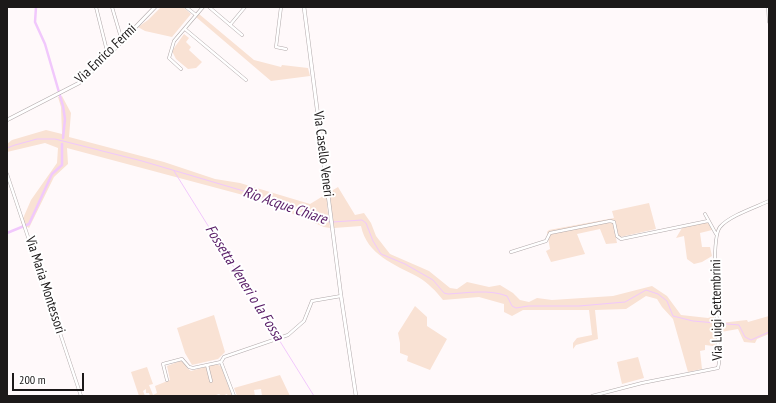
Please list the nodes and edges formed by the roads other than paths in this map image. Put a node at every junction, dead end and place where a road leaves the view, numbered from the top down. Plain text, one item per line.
1 (96, 7) edge
2 (112, 7) edge
3 (155, 7) edge
4 (186, 7) edge
5 (203, 7) edge
6 (209, 7) edge
7 (245, 7) edge
8 (281, 7) edge
9 (304, 7) edge
10 (768, 7) edge
11 (150, 9) edge
12 (196, 15) junction
13 (769, 22) edge
14 (230, 25) junction
15 (185, 29) junction
16 (242, 35) dead end
17 (122, 41) junction
18 (286, 49) dead end
19 (108, 55) junction
20 (181, 69) dead end
21 (246, 80) dead end
22 (7, 120) edge
23 (7, 174) edge
24 (769, 201) edge
25 (705, 214) dead end
26 (708, 221) junction
27 (716, 234) junction
28 (511, 252) dead end
29 (341, 296) junction
30 (221, 362) junction
31 (206, 365) junction
32 (167, 380) dead end
33 (211, 381) dead end
34 (82, 396) edge
35 (234, 396) edge
36 (356, 396) edge
37 (592, 396) edge

1 - 19 street
2 - 17 street
3 - 11 street, Via Enrico Fermi
4 - 12 street
5 - 12 street
6 - 14 street
7 - 14 street
8 - 18 street
9 - 29 street, Via Casello Veneri
10 - 13 street
11 - 17 street, Via Enrico Fermi
12 - 15 street
14 - 16 street
15 - 20 street
15 - 21 street
17 - 19 street, Via Enrico Fermi
19 - 22 street, Via Enrico Fermi
23 - 34 street, Via Maria Montessori
24 - 27 street
25 - 26 street
26 - 27 street
26 - 28 street
27 - 37 street, Via Luigi Settembrini
29 - 30 street
29 - 36 street, Via Casello Veneri
30 - 31 street
30 - 35 street
31 - 32 street
31 - 33 street

